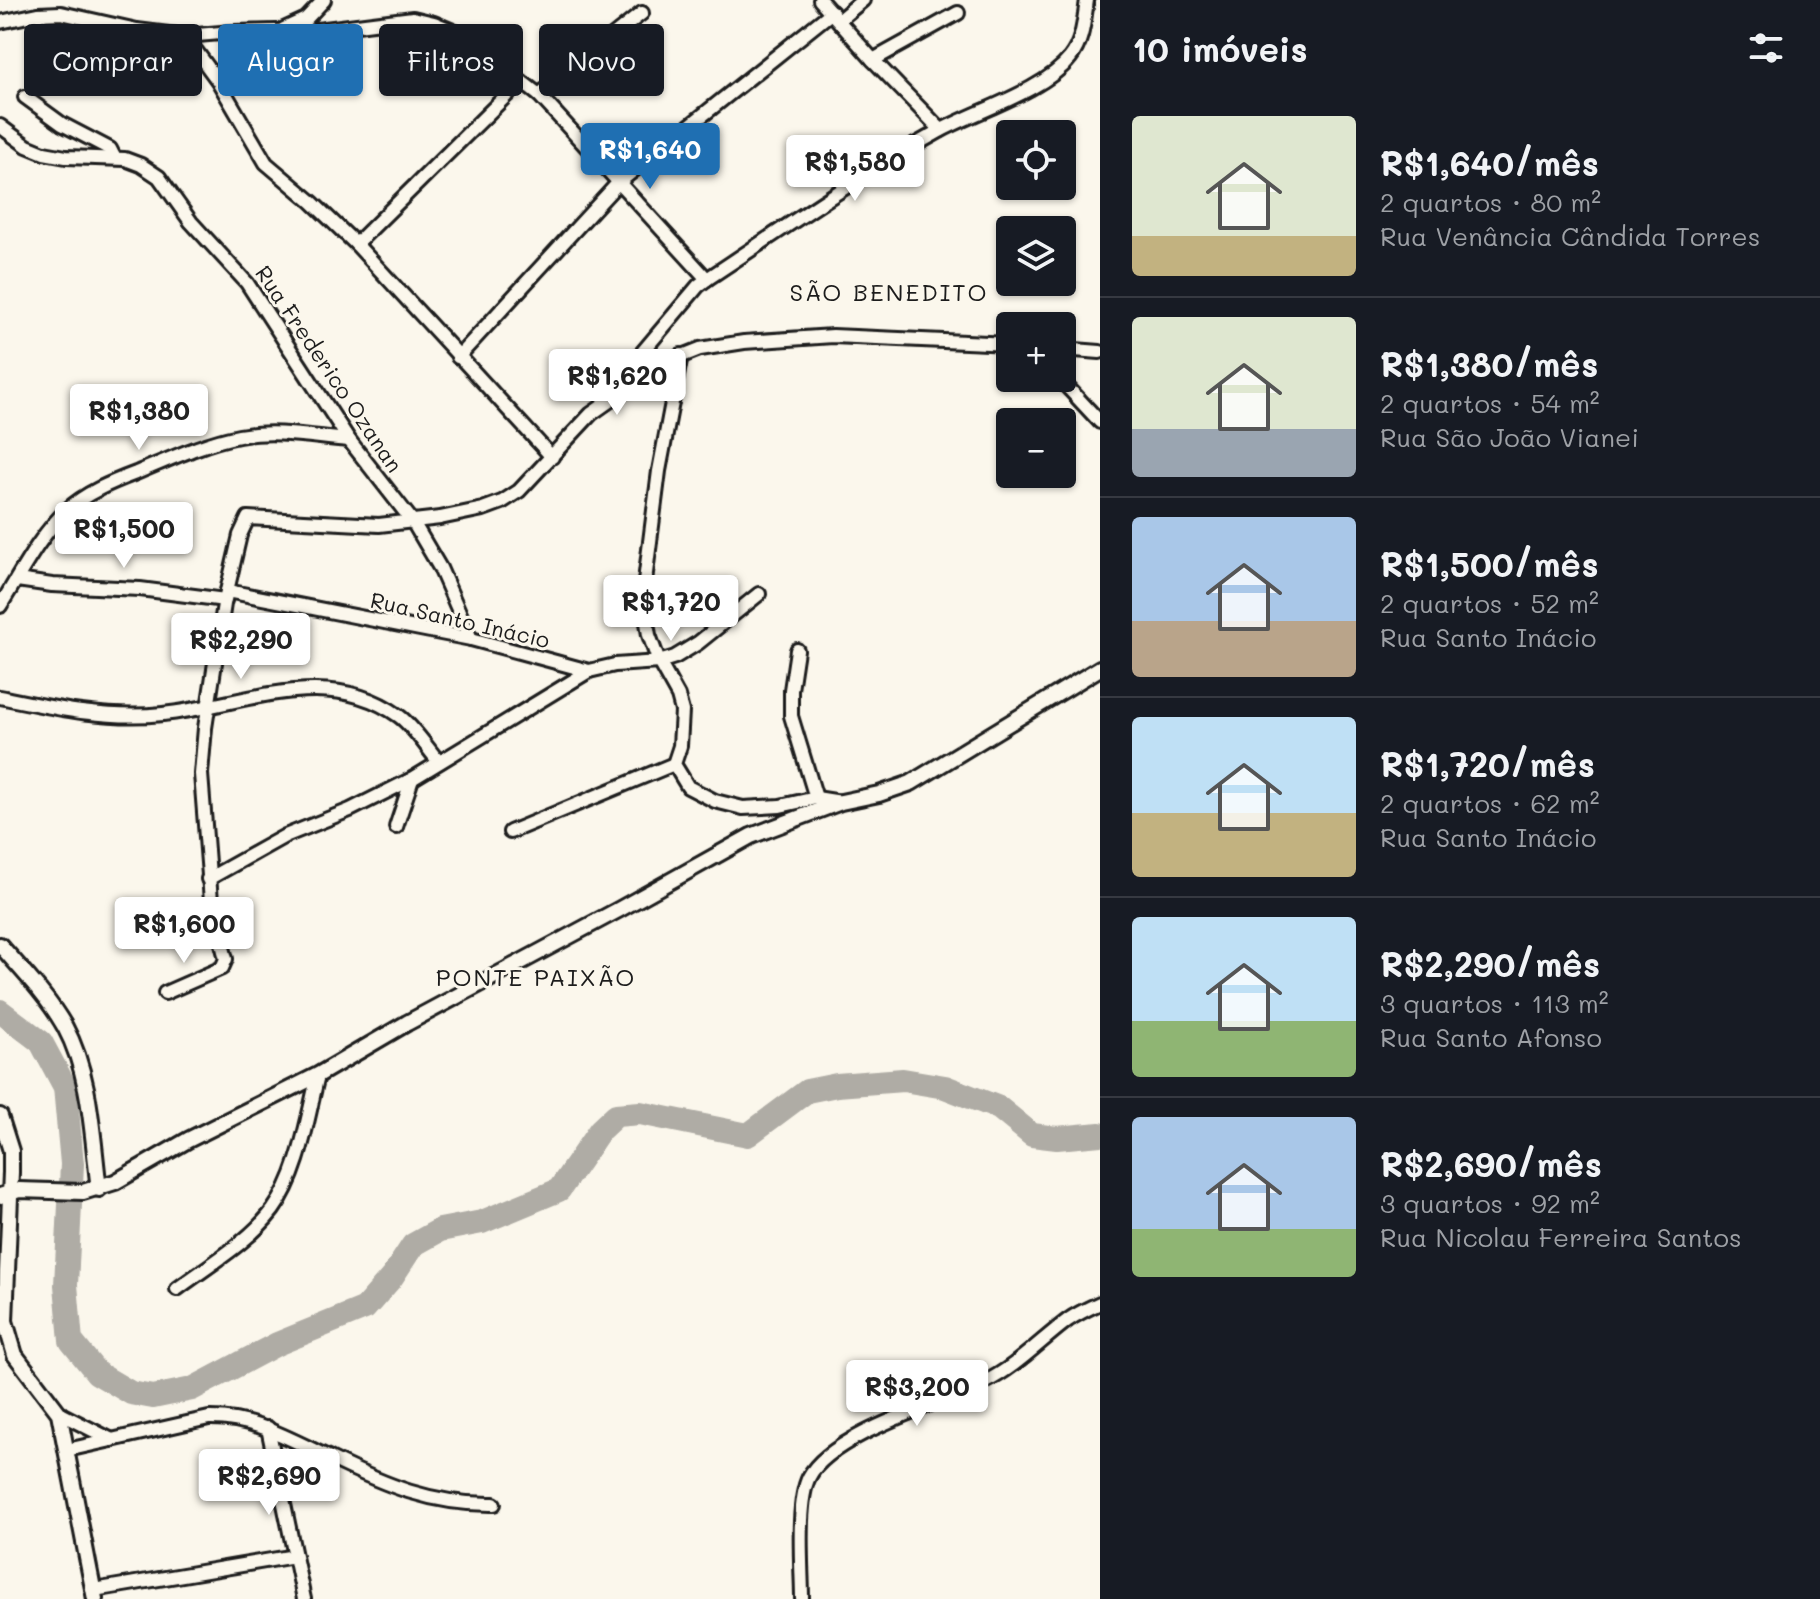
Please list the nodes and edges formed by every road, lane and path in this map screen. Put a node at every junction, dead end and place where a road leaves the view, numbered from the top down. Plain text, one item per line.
1 (324, 0) edge
2 (820, 0) edge
3 (863, 0) edge
4 (1087, 0) edge
5 (642, 13) dead end
6 (958, 13) dead end
7 (835, 16) junction
8 (0, 22) edge
9 (110, 24) edge
10 (295, 24) edge
11 (358, 24) edge
12 (434, 24) edge
13 (628, 24) edge
14 (202, 59) edge
15 (873, 60) junction
16 (523, 83) edge
17 (539, 95) edge
18 (506, 96) edge
19 (540, 96) edge
20 (25, 97) dead end
21 (0, 126) edge
22 (941, 130) junction
23 (114, 157) junction
24 (618, 183) junction
25 (356, 244) junction
26 (707, 279) junction
27 (996, 343) edge
28 (1076, 350) edge
29 (1100, 352) edge
30 (681, 355) junction
31 (458, 357) junction
32 (1072, 392) edge
33 (591, 414) junction
34 (1100, 422) edge
35 (349, 440) junction
36 (552, 457) junction
37 (413, 522) junction
38 (17, 580) junction
39 (759, 594) dead end
40 (226, 596) junction
41 (0, 606) edge
42 (471, 639) junction
43 (797, 650) dead end
44 (659, 662) junction
45 (1100, 668) edge
46 (589, 671) junction
47 (0, 697) edge
48 (208, 706) junction
49 (439, 762) junction
50 (674, 764) junction
51 (412, 779) junction
52 (816, 798) junction
53 (841, 802) junction
54 (396, 827) dead end
55 (510, 832) dead end
56 (208, 879) junction
57 (0, 945) edge
58 (165, 993) dead end
59 (318, 1075) junction
60 (0, 1116) edge
61 (99, 1189) junction
62 (5, 1194) edge
63 (177, 1289) dead end
64 (1100, 1303) edge
65 (59, 1413) junction
66 (268, 1428) junction
67 (112, 1440) junction
68 (67, 1450) junction
69 (494, 1504) dead end
70 (295, 1556) junction
71 (95, 1594) edge
72 (304, 1599) edge
73 (802, 1599) edge

1 - 10 street
2 - 7 street
3 - 7 street
4 - 22 street
5 - 13 street
6 - 15 street
7 - 15 street
7 - 24 street
8 - 9 street
11 - 12 street
14 - 25 street
15 - 22 street
16 - 17 street
18 - 25 street
19 - 24 street
20 - 23 street, Rua Frederico Ozanan
21 - 23 street, Rua Frederico Ozanan
22 - 26 street
23 - 35 street, Rua Frederico Ozanan
24 - 26 street
24 - 31 street
25 - 31 street
26 - 33 street
27 - 30 street
28 - 29 street
30 - 33 street
30 - 44 street
31 - 36 street
32 - 34 street
33 - 36 street
35 - 37 street, Rua Frederico Ozanan
35 - 38 street
36 - 37 street
37 - 40 street
37 - 42 street, Rua Frederico Ozanan
38 - 40 street, Rua Santo Inácio
38 - 41 street
39 - 44 street, Rua Santo Inácio
40 - 42 street, Rua Santo Inácio
40 - 48 street
42 - 46 street, Rua Santo Inácio
43 - 52 street
44 - 46 street, Rua Santo Inácio
44 - 50 street
45 - 53 street
46 - 49 street
47 - 48 street
48 - 49 street
48 - 56 street
49 - 51 street
50 - 52 street
50 - 55 street
51 - 54 street
51 - 56 street
52 - 53 street
53 - 59 street
56 - 58 street
57 - 61 street
59 - 61 street
59 - 63 street
60 - 62 street
61 - 62 street
62 - 65 street
64 - 73 street
65 - 67 street
65 - 68 street
66 - 67 street
66 - 69 street
66 - 70 street
67 - 68 street
68 - 71 street
70 - 71 street
70 - 72 street

